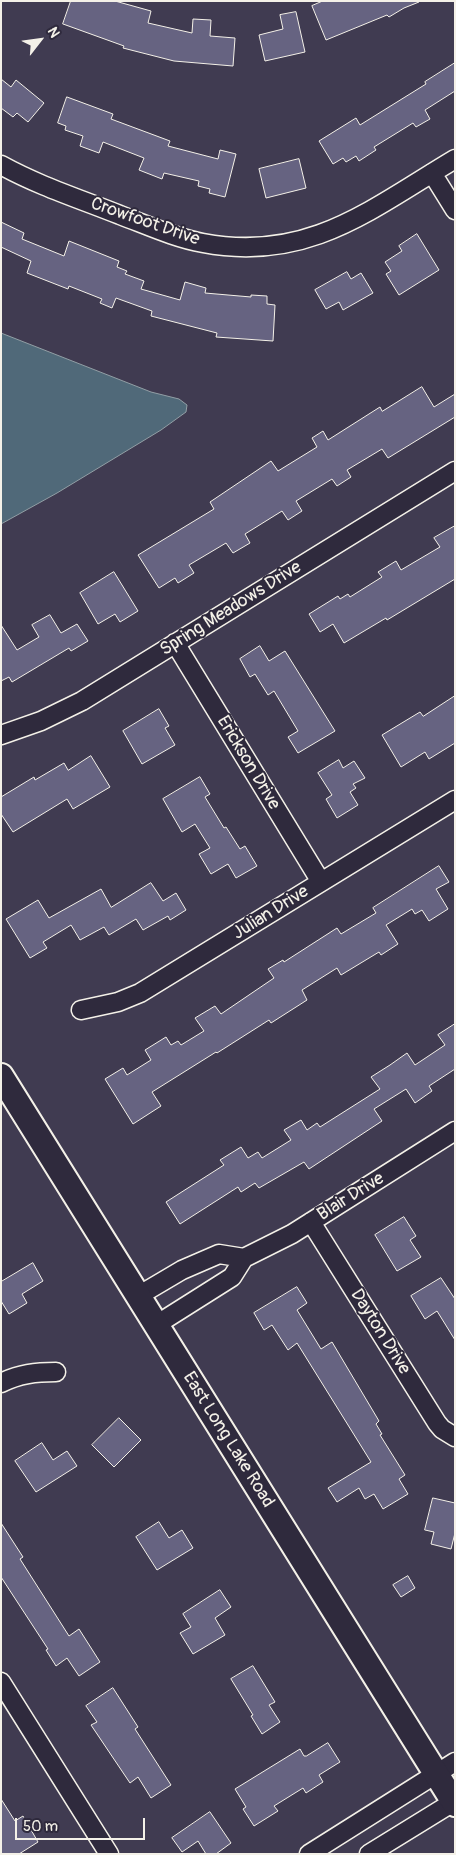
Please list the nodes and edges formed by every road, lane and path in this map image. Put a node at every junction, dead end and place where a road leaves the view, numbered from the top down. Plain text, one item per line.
1 (455, 159) edge
2 (1, 165) edge
3 (432, 173) junction
4 (455, 210) edge
5 (455, 471) edge
6 (175, 643) junction
7 (1, 735) edge
8 (455, 800) edge
9 (321, 882) junction
10 (81, 1010) dead end
11 (5, 1091) edge
12 (455, 1131) edge
13 (311, 1222) junction
14 (244, 1258) junction
15 (138, 1296) junction
16 (156, 1325) junction
17 (56, 1372) dead end
18 (1, 1382) edge
19 (455, 1436) edge
20 (4, 1691) edge
21 (445, 1768) edge
22 (454, 1802) edge
23 (108, 1854) edge
24 (309, 1854) edge
25 (369, 1854) edge

1 - 3 street, Crowfoot Drive
2 - 3 street, Crowfoot Drive
3 - 4 street
5 - 6 street, Spring Meadows Drive
6 - 7 street, Spring Meadows Drive
6 - 9 street, Erickson Drive
8 - 9 street, Julian Drive
9 - 10 street, Julian Drive
11 - 15 main road, East Long Lake Road
12 - 13 street, Blair Drive
13 - 14 street, Blair Drive
13 - 19 street, Dayton Drive
14 - 15 street
14 - 16 street, Blair Drive
15 - 16 main road, East Long Lake Road
16 - 21 main road, East Long Lake Road
17 - 18 street
20 - 23 street
21 - 22 main road, East Long Lake Road
21 - 24 street
22 - 25 street

